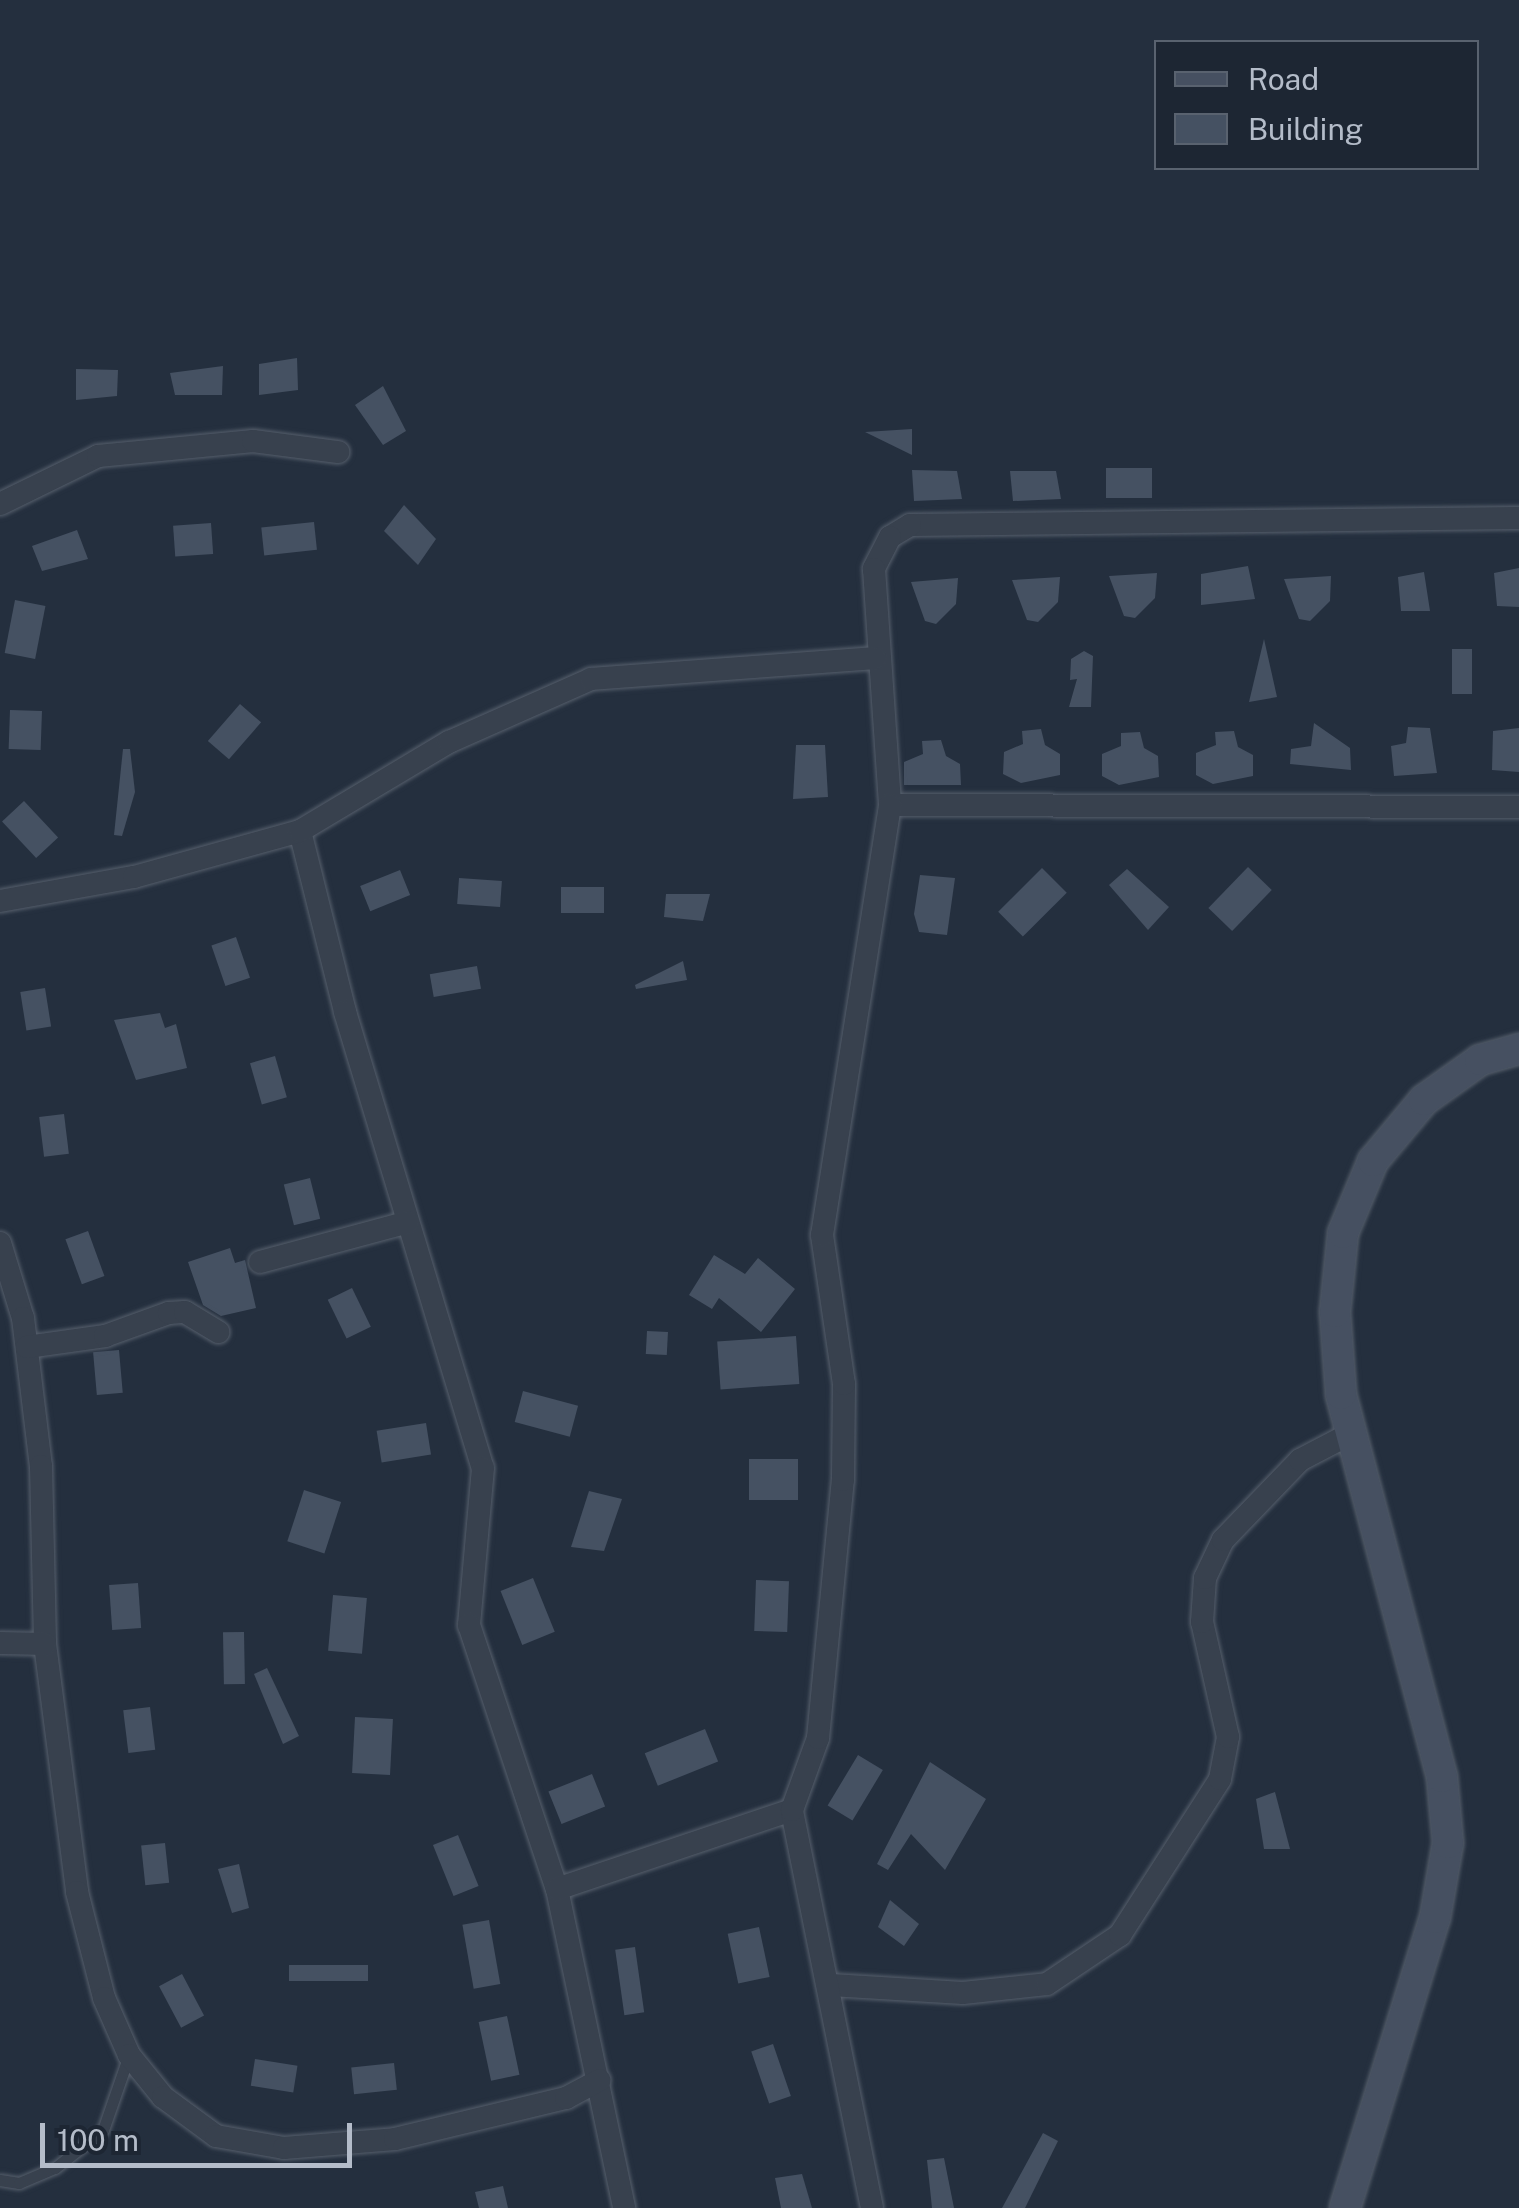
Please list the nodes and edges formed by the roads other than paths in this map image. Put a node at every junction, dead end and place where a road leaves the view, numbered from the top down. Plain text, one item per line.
1 (338, 452) dead end
2 (0, 504) edge
3 (1519, 518) edge
4 (874, 658) junction
5 (890, 805) junction
6 (1519, 807) edge
7 (300, 831) junction
8 (0, 901) edge
9 (1519, 1049) edge
10 (408, 1222) junction
11 (0, 1243) edge
12 (260, 1262) dead end
13 (218, 1332) dead end
14 (27, 1347) junction
15 (1348, 1435) junction
16 (0, 1643) edge
17 (45, 1644) junction
18 (792, 1810) junction
19 (557, 1889) junction
20 (831, 1986) junction
21 (130, 2055) junction
22 (600, 2080) junction
23 (0, 2180) edge
24 (624, 2208) edge
25 (872, 2208) edge
26 (1344, 2208) edge

1 - 2 street
3 - 4 street
4 - 5 street
4 - 7 street
5 - 6 street
5 - 18 street
7 - 8 street
7 - 10 street
9 - 15 street
10 - 12 street
10 - 19 street
11 - 14 street
13 - 14 street
14 - 17 street
15 - 20 street
15 - 26 street
16 - 17 street
17 - 21 street
18 - 19 street
18 - 20 street
19 - 22 street
20 - 25 street
21 - 22 street
21 - 23 lane
22 - 24 street

